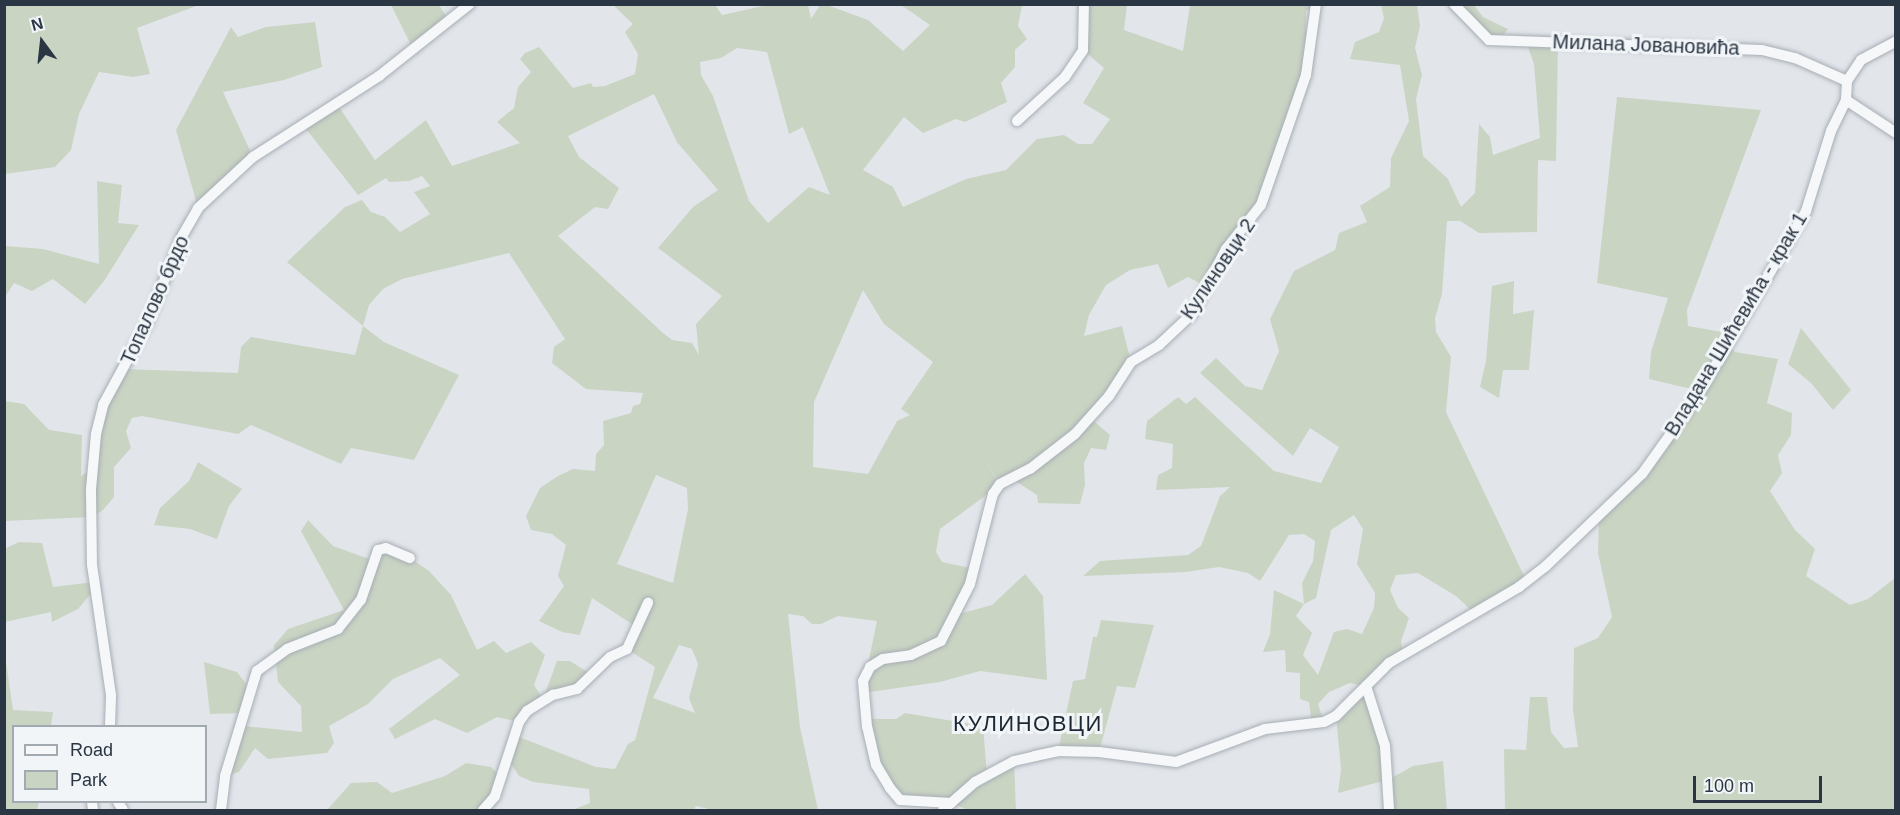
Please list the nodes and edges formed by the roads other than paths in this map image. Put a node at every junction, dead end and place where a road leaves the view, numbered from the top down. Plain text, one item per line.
1 (470, 4) edge
2 (1084, 4) edge
3 (1316, 4) edge
4 (1454, 4) edge
5 (1896, 41) edge
6 (1847, 81) junction
7 (1846, 100) junction
8 (1017, 121) dead end
9 (1896, 133) edge
10 (410, 558) dead end
11 (648, 603) dead end
12 (1366, 686) junction
13 (110, 725) edge
14 (947, 807) edge
15 (222, 810) edge
16 (483, 810) edge
17 (1389, 810) edge

1 - 13 street, Топалово брдо
2 - 8 street
3 - 14 street, Кулиновци 2
4 - 6 street, Милана Јовановића
5 - 6 street
6 - 7 street, Владана Шићевића - крак 1
7 - 9 street
7 - 12 street, Владана Шићевића - крак 1
10 - 15 street
11 - 16 street
12 - 14 street, Владана Шићевића - крак 1
12 - 17 street

